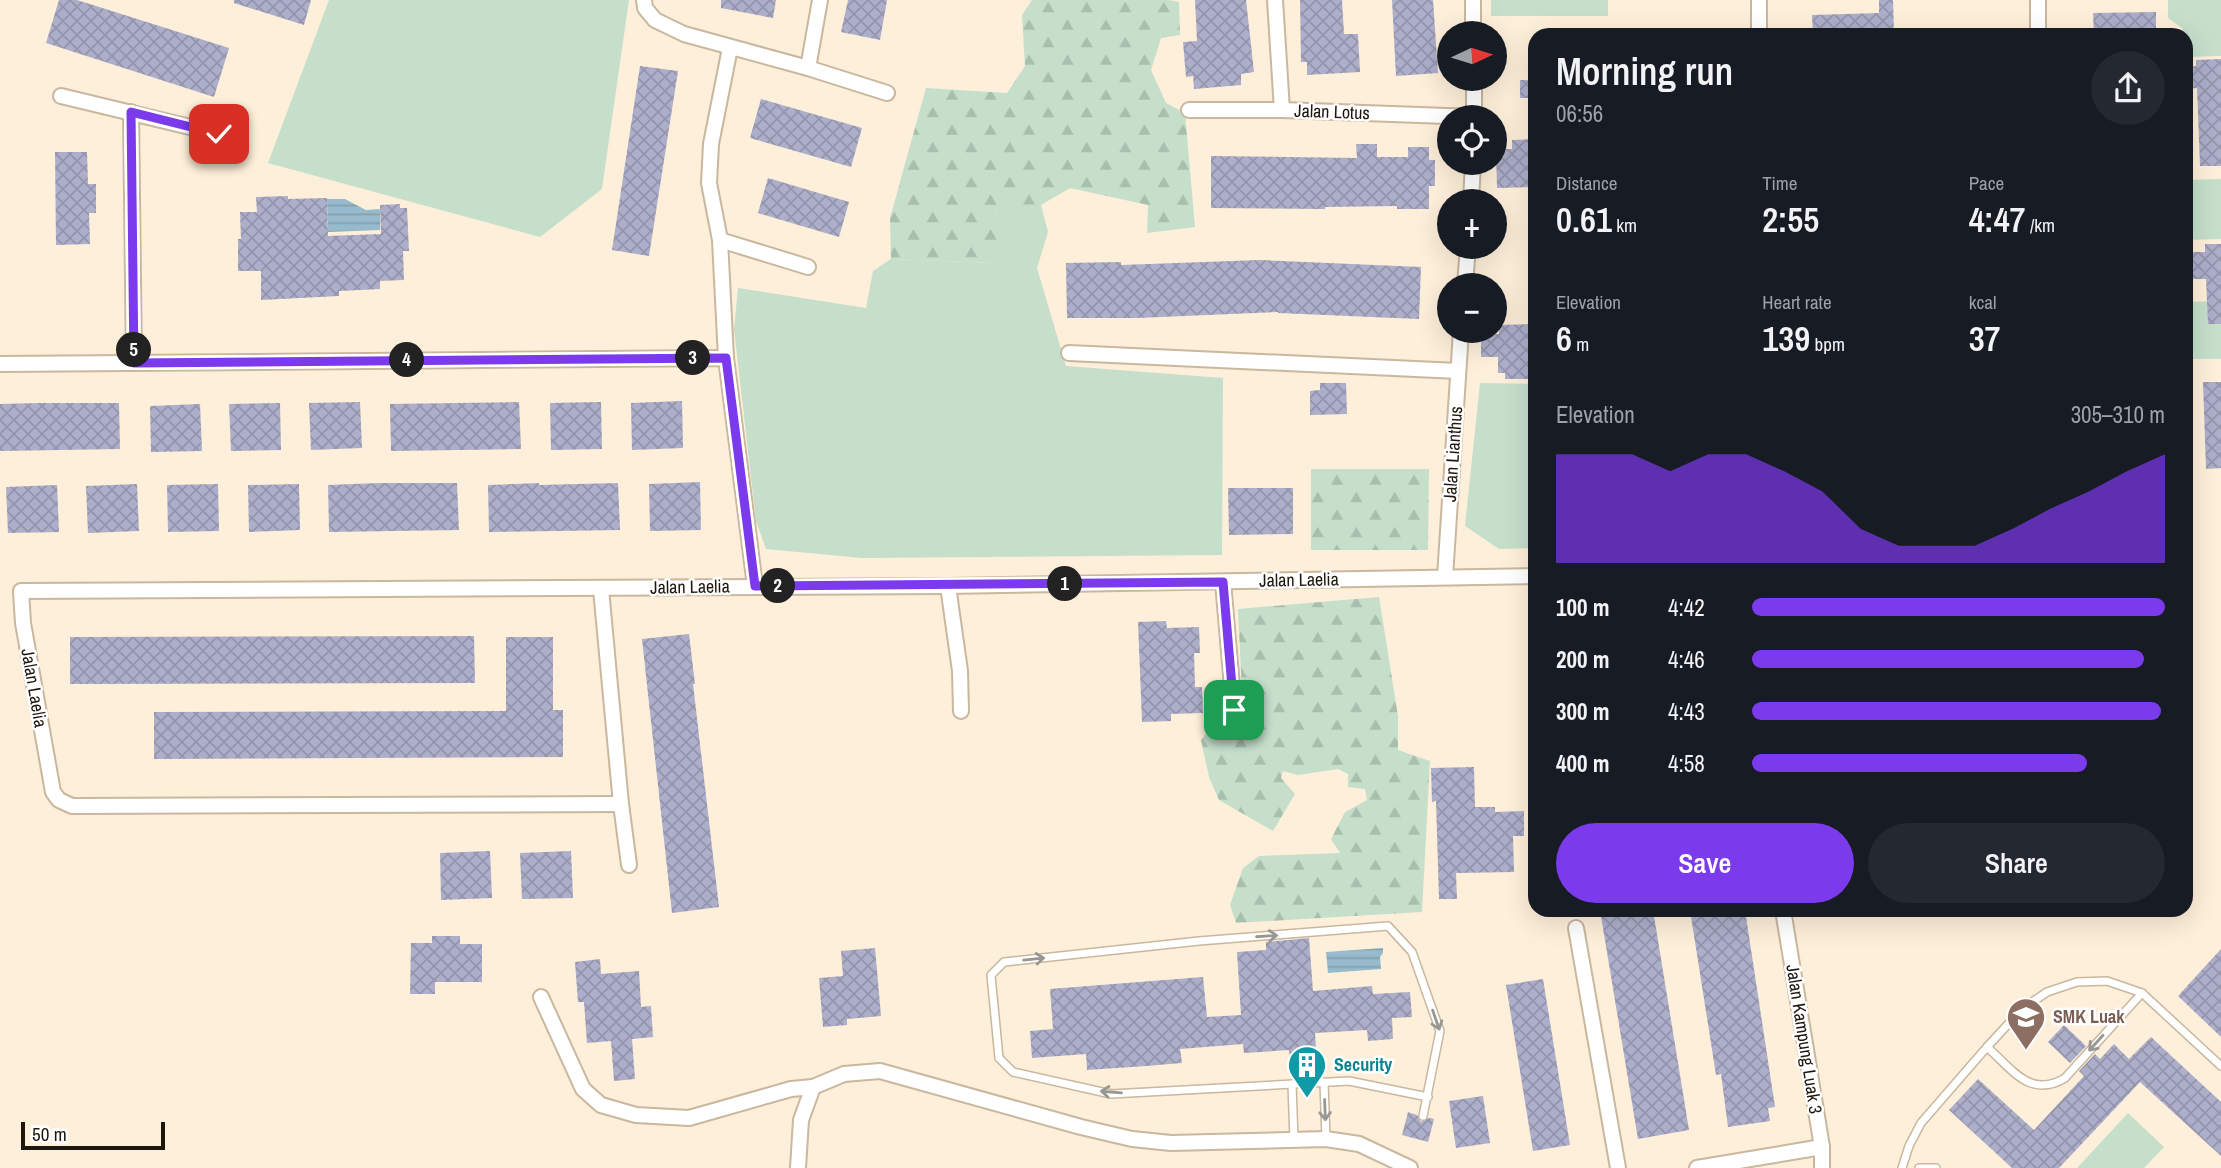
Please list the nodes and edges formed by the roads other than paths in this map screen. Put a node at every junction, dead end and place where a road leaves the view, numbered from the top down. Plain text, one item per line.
1 (644, 0) edge
2 (820, 0) edge
3 (1275, 0) edge
4 (1473, 0) edge
5 (1759, 0) edge
6 (2038, 0) edge
7 (1473, 21) edge
8 (1759, 28) edge
9 (2038, 28) edge
10 (730, 48) junction
11 (808, 68) junction
12 (887, 93) dead end
13 (61, 96) dead end
14 (1189, 110) dead end
15 (1282, 110) junction
16 (131, 112) junction
17 (1437, 116) edge
18 (219, 134) dead end
19 (720, 240) junction
20 (808, 267) dead end
21 (1460, 343) edge
22 (1069, 353) dead end
23 (726, 358) junction
24 (134, 363) junction
25 (0, 364) edge
26 (1458, 371) junction
27 (1528, 576) edge
28 (1445, 577) junction
29 (1223, 582) junction
30 (755, 586) junction
31 (948, 586) junction
32 (601, 589) junction
33 (1234, 710) dead end
34 (961, 711) dead end
35 (621, 804) junction
36 (629, 865) dead end
37 (1784, 917) edge
38 (1576, 928) dead end
39 (2142, 992) junction
40 (541, 997) dead end
41 (1987, 1047) junction
42 (2221, 1066) edge
43 (1324, 1082) junction
44 (1292, 1084) junction
45 (813, 1087) junction
46 (1428, 1097) junction
47 (1423, 1116) dead end
48 (1326, 1139) junction
49 (1294, 1140) junction
50 (1822, 1147) junction
51 (798, 1168) edge
52 (1410, 1168) edge
53 (1618, 1168) edge
54 (1697, 1168) edge
55 (1822, 1168) edge
56 (1902, 1168) edge
57 (1919, 1168) edge
58 (1936, 1168) edge

1 - 10 street
2 - 11 street
3 - 15 street
4 - 7 street
5 - 8 street
6 - 9 street
10 - 11 street
10 - 19 street
11 - 12 street
13 - 16 street
14 - 15 street, Jalan Lotus
15 - 17 street, Jalan Lotus
16 - 18 street
16 - 24 street
19 - 20 street
19 - 23 street
21 - 26 street, Jalan Lianthus
22 - 26 street
23 - 24 street
23 - 30 street
24 - 25 street
26 - 28 street, Jalan Lianthus
27 - 28 street, Jalan Laelia
28 - 29 street, Jalan Laelia
29 - 31 street, Jalan Laelia
29 - 33 street
30 - 31 street, Jalan Laelia
30 - 32 street, Jalan Laelia
31 - 34 street
32 - 35 street
32 - 35 street, Jalan Laelia
35 - 36 street
37 - 50 street, Jalan Kampung Luak 3
38 - 53 street
39 - 41 lane
39 -> 41 lane
39 - 42 lane
40 - 45 street
41 - 56 lane
43 - 44 lane
43 - 46 lane
43 -> 48 lane
44 -> 46 lane
44 - 49 lane
45 - 49 street
45 - 51 street
46 - 47 lane
48 - 49 street
48 - 52 street
50 - 54 street
50 - 55 street, Jalan Kampung Luak 3
57 - 58 lane

